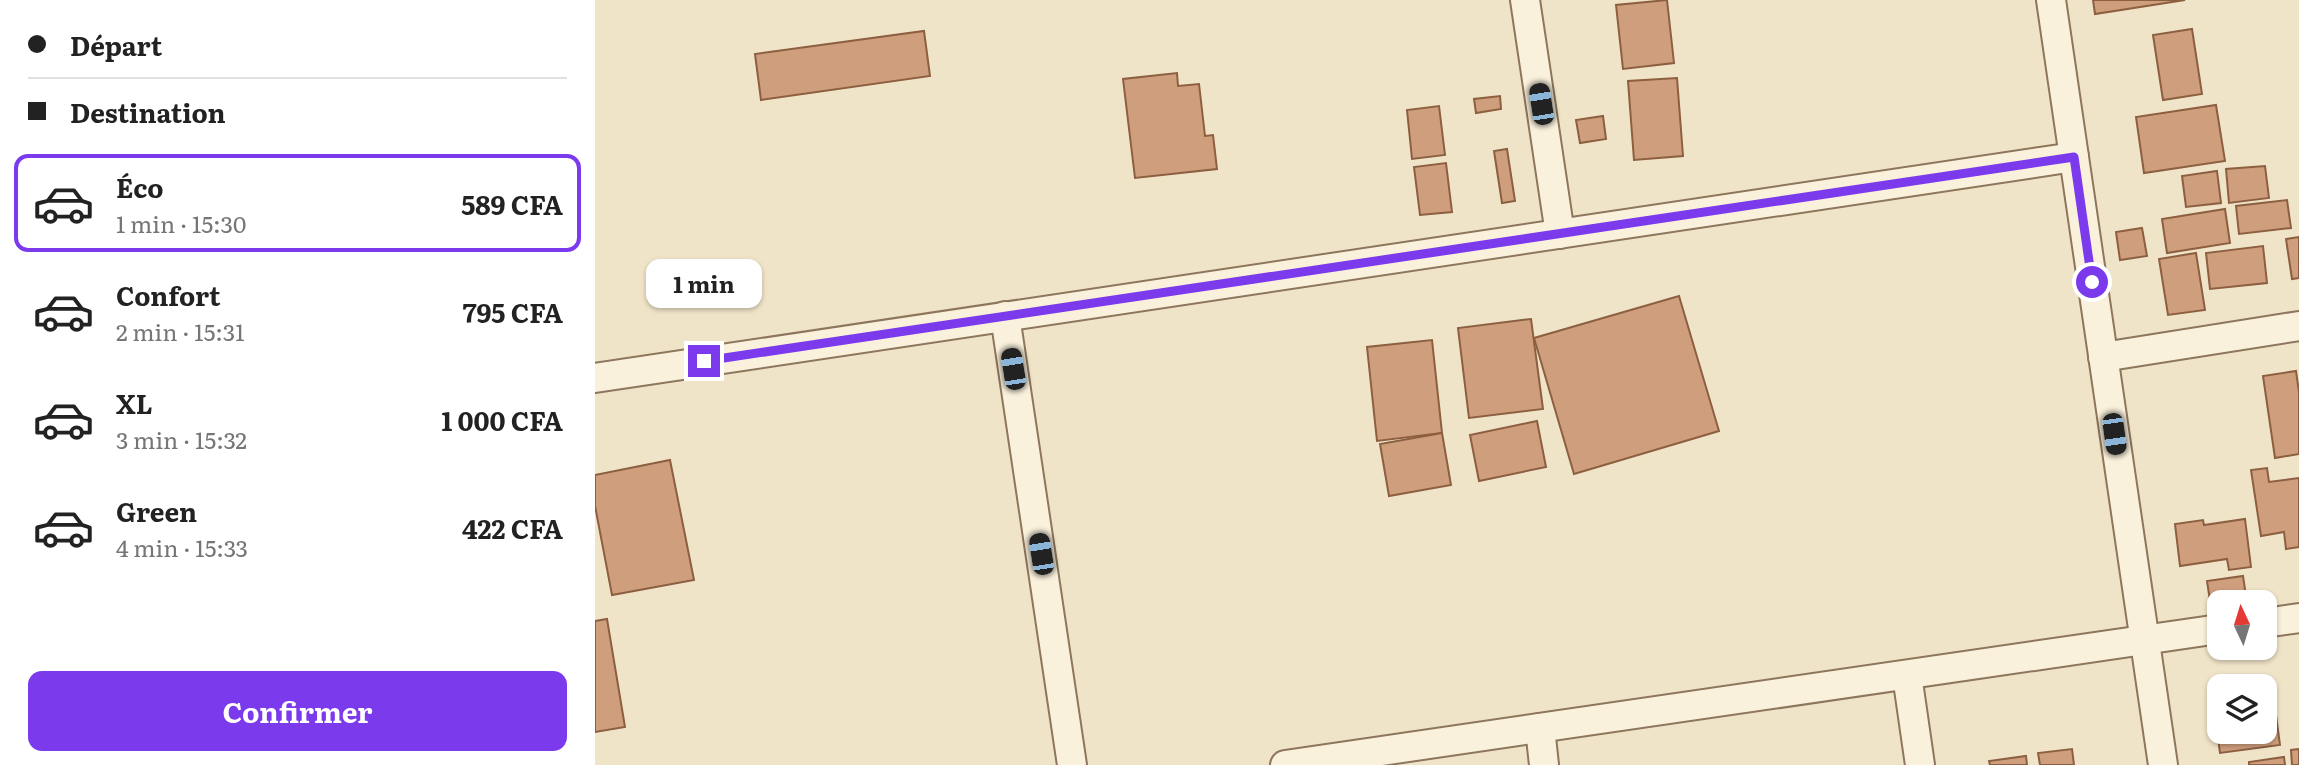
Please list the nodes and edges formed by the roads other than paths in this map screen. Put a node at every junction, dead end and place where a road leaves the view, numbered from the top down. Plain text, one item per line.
1 (1525, 0) edge
2 (2051, 0) edge
3 (2074, 157) junction
4 (1560, 234) junction
5 (1005, 316) junction
6 (2299, 326) edge
7 (2103, 357) junction
8 (595, 378) edge
9 (2299, 618) edge
10 (2277, 621) edge
11 (2207, 631) edge
12 (2145, 640) junction
13 (1907, 675) junction
14 (1540, 728) junction
15 (1072, 765) edge
16 (1290, 765) edge
17 (1544, 765) edge
18 (1920, 765) edge
19 (2163, 765) edge

1 - 4 street
2 - 3 street
3 - 4 street
3 - 7 street
4 - 5 street
5 - 8 street
5 - 15 street
6 - 7 street
7 - 12 street
9 - 10 street
11 - 12 street
12 - 13 street
12 - 19 street
13 - 14 street
13 - 18 street
14 - 16 street
14 - 17 street

